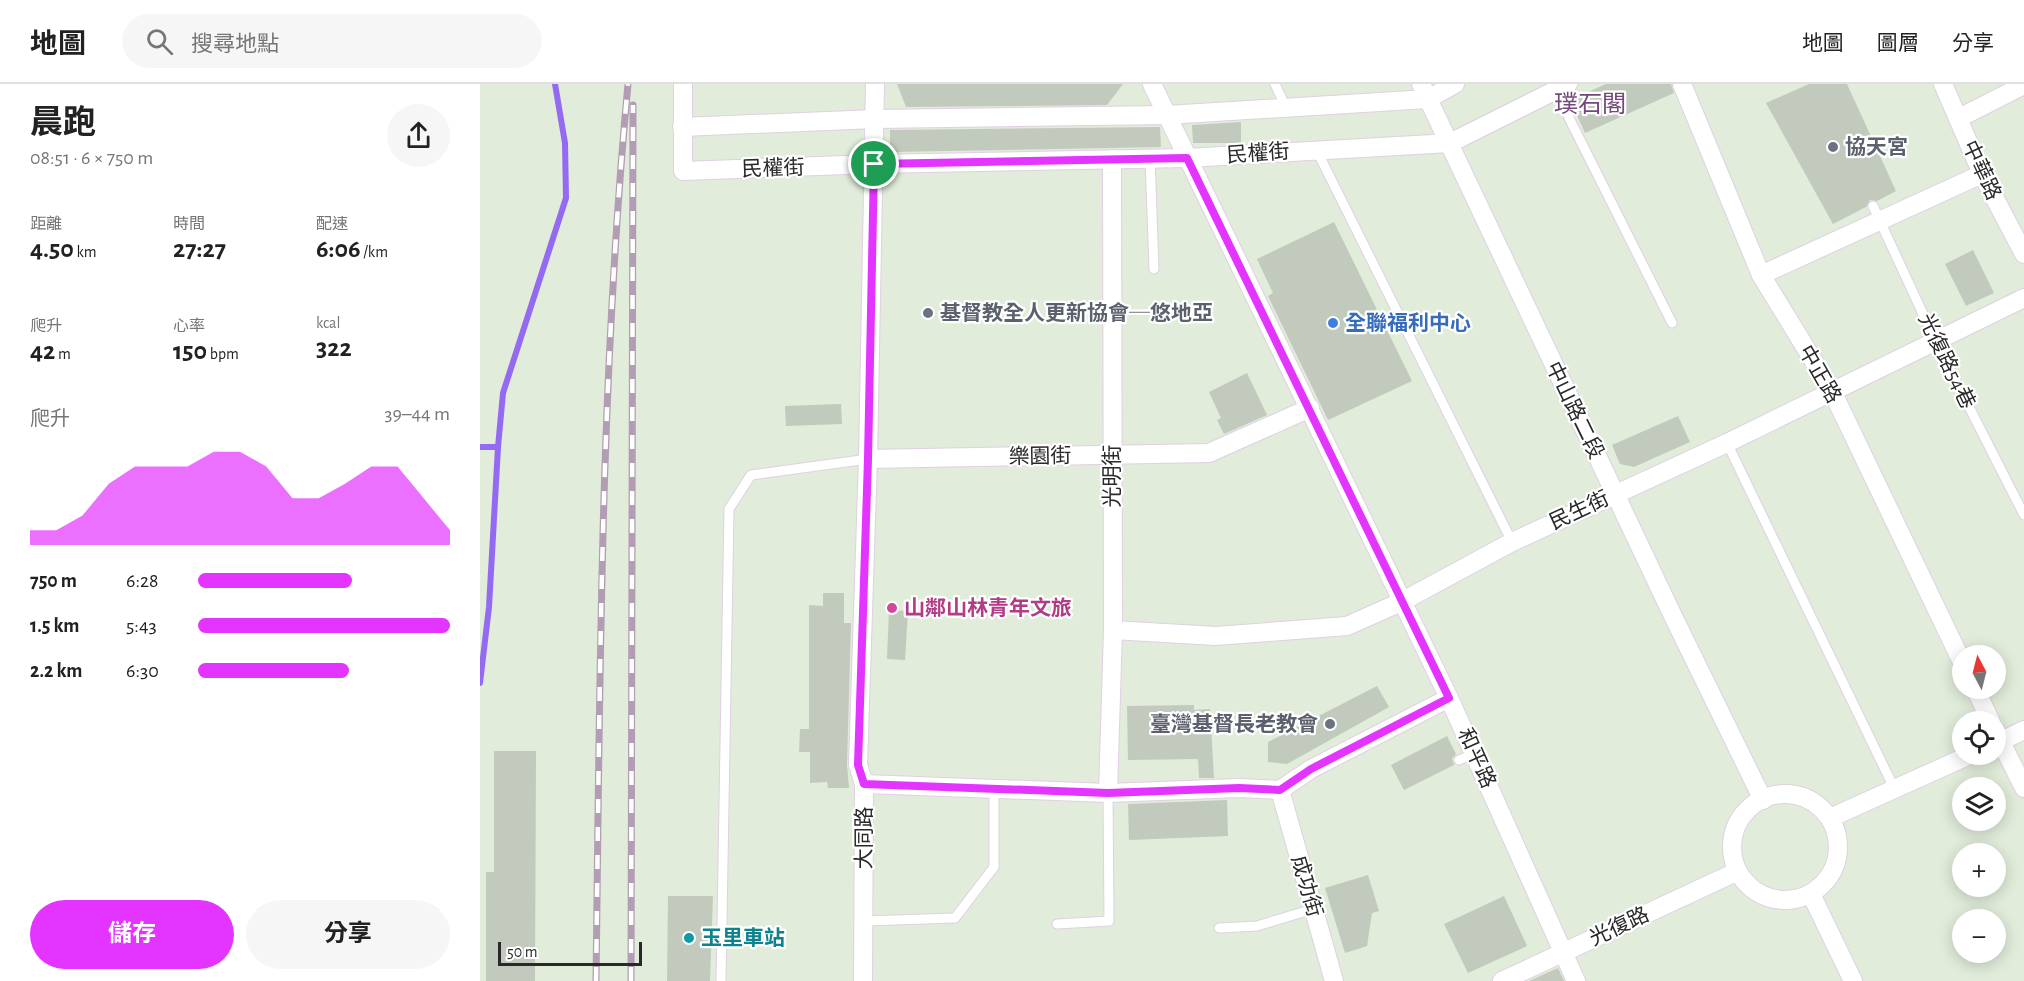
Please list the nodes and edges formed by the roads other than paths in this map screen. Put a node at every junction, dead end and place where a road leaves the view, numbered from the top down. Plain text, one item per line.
1 (683, 84) edge
2 (875, 84) edge
3 (1152, 84) edge
4 (1275, 84) edge
5 (1455, 84) edge
6 (1682, 84) edge
7 (1943, 84) edge
8 (2024, 85) edge
9 (1562, 87) edge
10 (1425, 91) edge
11 (1286, 108) junction
12 (1167, 115) junction
13 (1959, 118) junction
14 (875, 119) junction
15 (682, 127) junction
16 (1450, 143) junction
17 (1316, 149) junction
18 (1150, 158) junction
19 (1187, 158) junction
20 (1112, 159) junction
21 (874, 164) junction
22 (1982, 174) junction
23 (1877, 213) junction
24 (2024, 254) edge
25 (1154, 269) dead end
26 (1761, 275) junction
27 (2024, 298) edge
28 (1672, 323) dead end
29 (1936, 342) junction
30 (1832, 392) junction
31 (1310, 408) junction
32 (1727, 443) junction
33 (1112, 455) junction
34 (868, 459) junction
35 (1615, 493) junction
36 (2024, 515) edge
37 (1512, 542) junction
38 (1401, 602) junction
39 (1113, 630) junction
40 (1954, 645) edge
41 (1449, 698) junction
42 (2024, 730) edge
43 (2006, 736) edge
44 (2006, 755) edge
45 (1952, 763) edge
46 (864, 784) junction
47 (2024, 788) edge
48 (994, 789) junction
49 (1280, 790) junction
50 (1895, 790) junction
51 (1108, 793) junction
52 (1763, 800) junction
53 (1830, 819) junction
54 (1736, 872) junction
55 (1810, 894) junction
56 (1313, 909) junction
57 (865, 921) junction
58 (1057, 924) dead end
59 (1219, 928) dead end
60 (1562, 952) junction
61 (721, 981) edge
62 (863, 981) edge
63 (1334, 981) edge
64 (1503, 981) edge
65 (1576, 981) edge
66 (1852, 981) edge

1 - 15 street
2 - 14 street, 大同路
3 - 12 street, 和平路
4 - 11 lane
5 - 10 street, 民權街
6 - 26 street, 中正路
7 - 13 street, 中華路
8 - 13 street
9 - 16 street, 民權街
9 - 28 lane
10 - 11 street, 民權街
10 - 16 street, 中山路二段
11 - 12 street, 民權街
12 - 14 street, 民權街
12 - 19 street, 和平路
13 - 22 street, 中華路
14 - 15 street, 民權街
14 - 21 street, 大同路
15 - 21 street, 民權街
16 - 17 street, 民權街
16 - 35 street, 中山路二段
17 - 19 street, 民權街
17 - 37 lane
18 - 19 street, 民權街
18 - 20 street, 民權街
18 - 25 lane
19 - 31 street, 和平路
20 - 21 street, 民權街
20 - 33 street, 光明街
21 - 34 street, 大同路
22 - 23 street
22 - 24 street, 中華路
23 - 26 street
23 - 29 lane, 光復路54巷
26 - 30 street, 中正路
27 - 29 street, 民生街
29 - 30 street, 民生街
29 - 36 lane, 光復路54巷
30 - 32 street, 民生街
30 - 40 street, 中正路
31 - 33 street, 樂園街
31 - 38 street, 和平路
32 - 35 street, 民生街
32 - 50 lane
33 - 34 street, 樂園街
33 - 39 street, 光明街
34 - 46 street, 大同路
34 - 61 lane
35 - 37 street, 民生街
35 - 52 street, 中山路二段
37 - 38 street, 民生街
38 - 39 street, 民生街
38 - 41 street, 和平路
39 - 51 street, 光明街
41 - 49 street
41 - 60 street, 和平路
42 - 43 street
44 - 47 street
45 - 50 street
46 - 48 street
46 - 57 street, 大同路
48 - 51 street
48 - 57 lane
49 - 51 street
49 - 56 street, 成功街
50 - 53 street
51 - 58 lane
52 - 53 street
52 - 54 street
53 - 55 street
54 - 55 street
54 - 60 street, 光復路
55 - 66 street
56 - 59 lane
56 - 63 street, 成功街
57 - 62 street, 大同路
60 - 64 street, 光復路
60 - 65 street, 和平路

